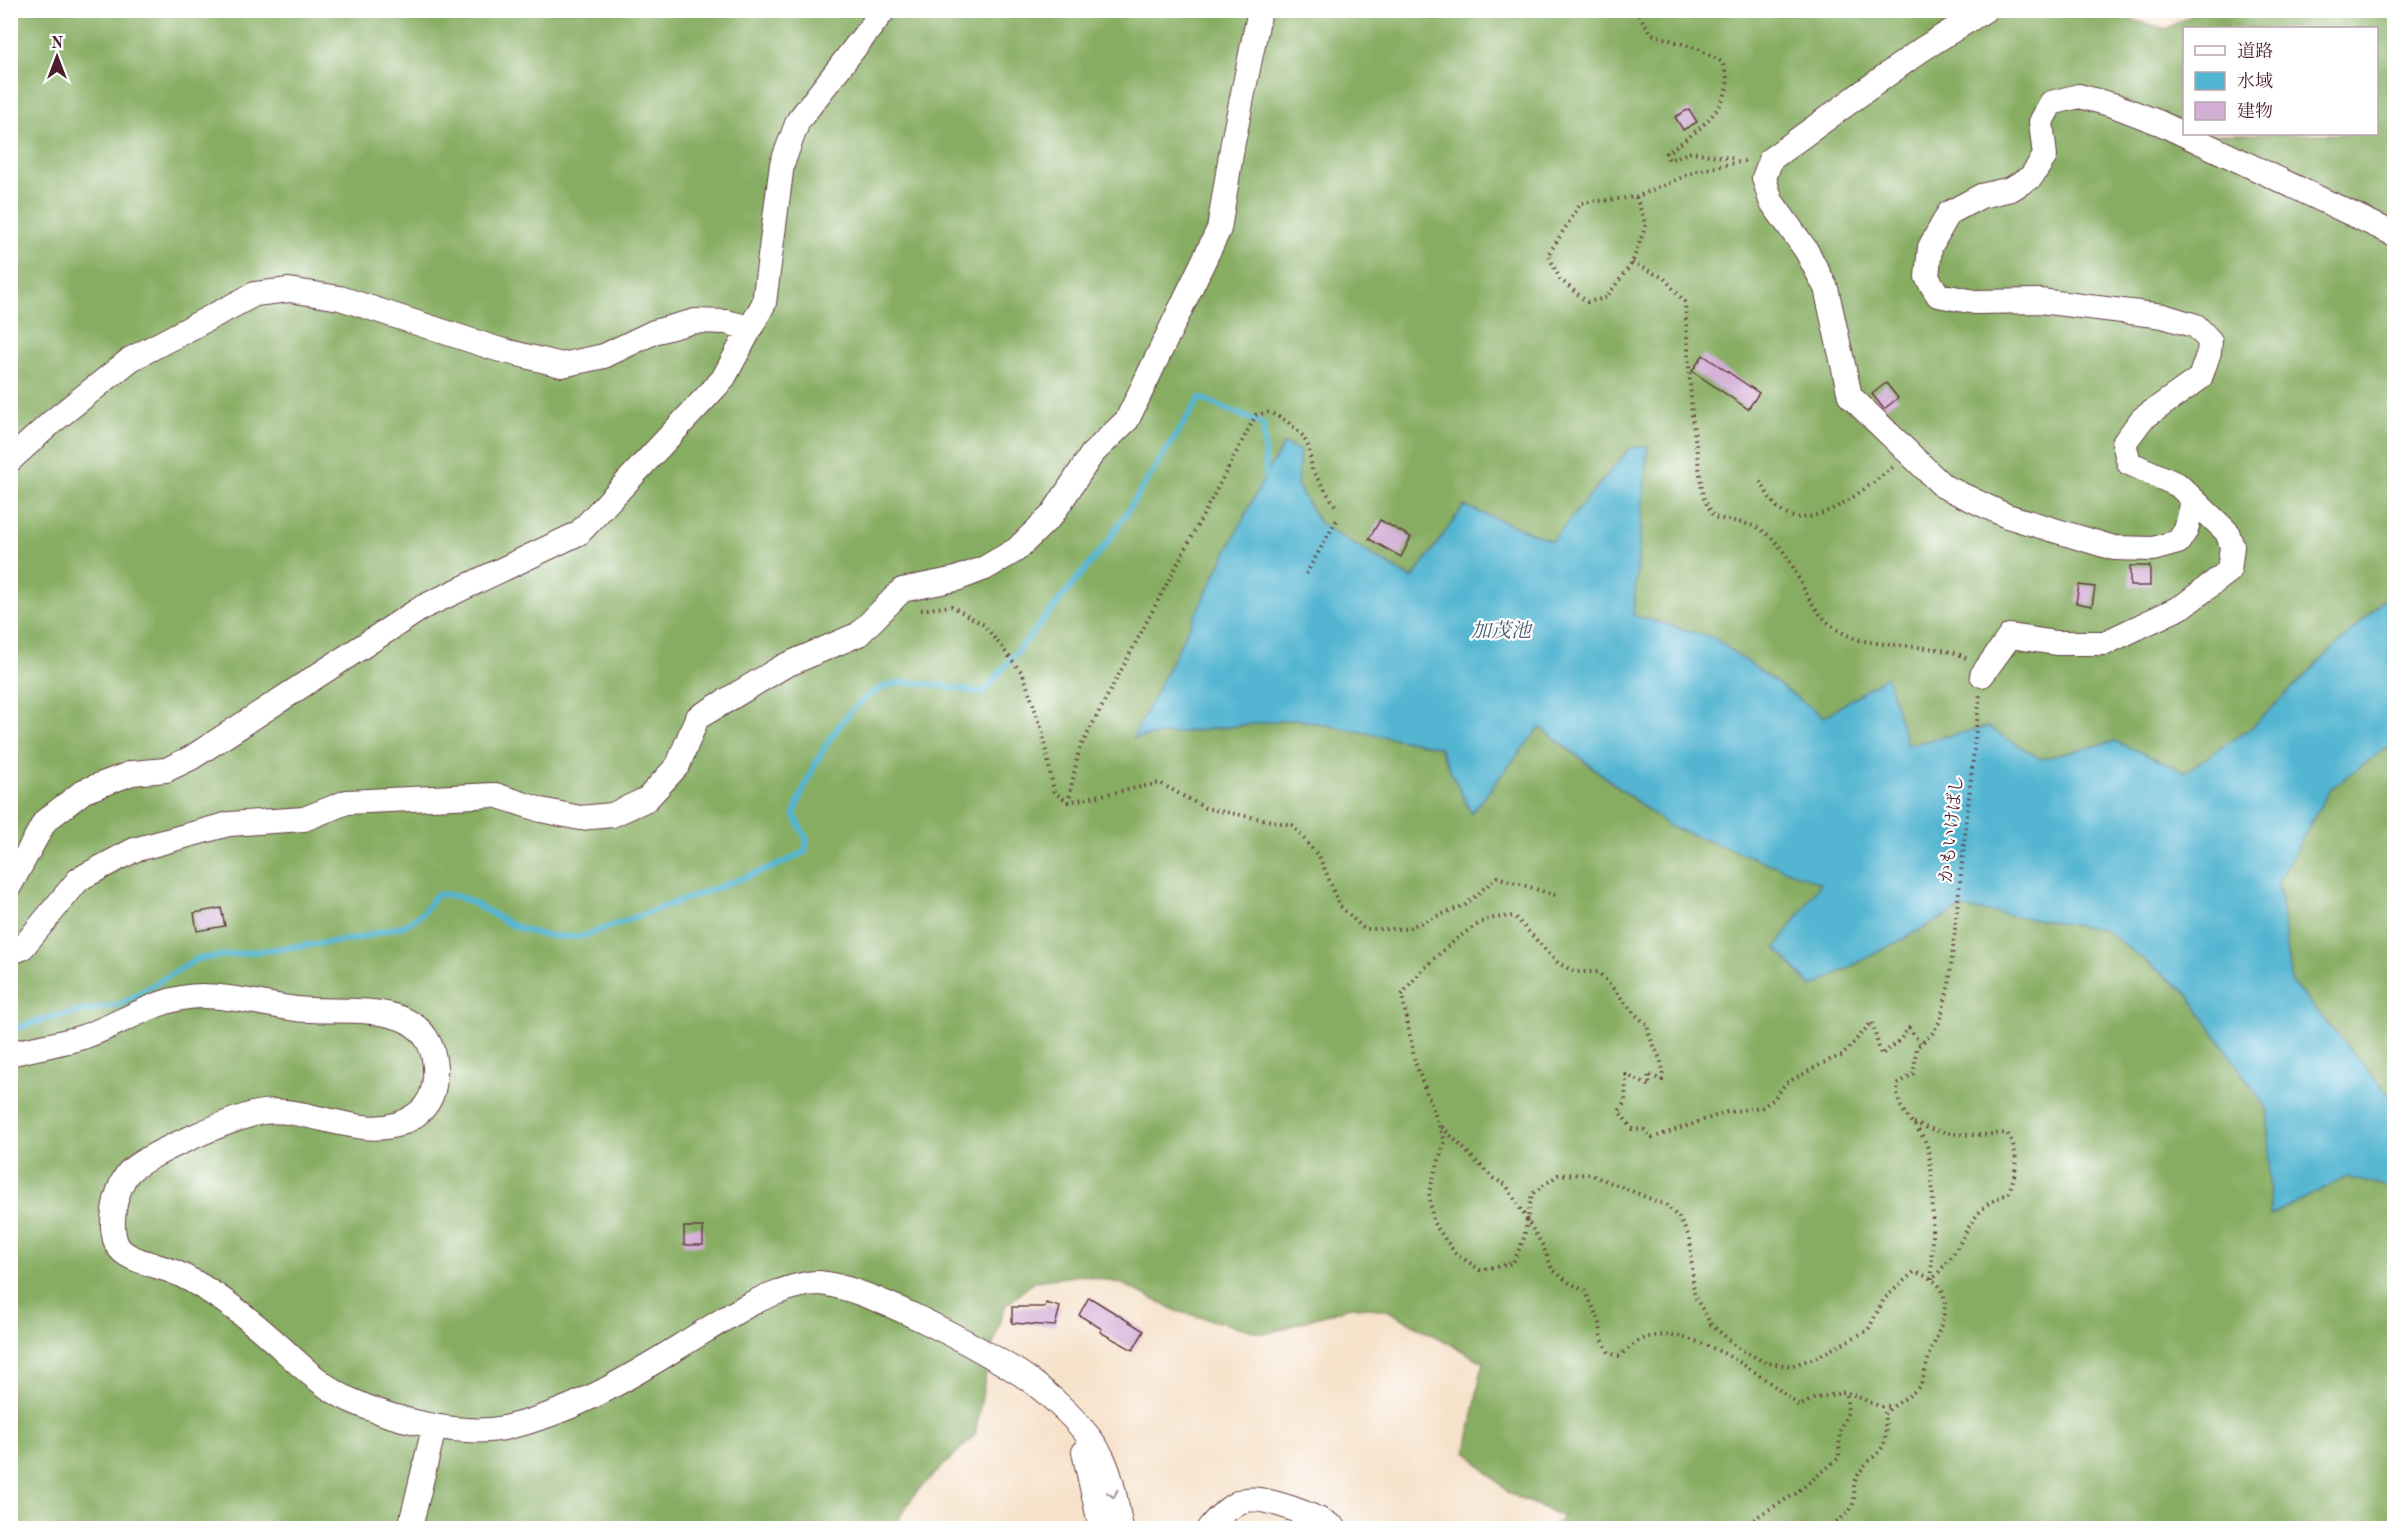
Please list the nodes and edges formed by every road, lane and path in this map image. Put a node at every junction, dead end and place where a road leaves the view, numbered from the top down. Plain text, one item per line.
1 (884, 10) edge
2 (1260, 10) edge
3 (1635, 10) edge
4 (1985, 10) edge
5 (2183, 134) edge
6 (2185, 135) edge
7 (1771, 159) junction
8 (1740, 160) junction
9 (1636, 196) junction
10 (2394, 234) edge
11 (1632, 264) junction
12 (750, 328) junction
13 (1910, 454) junction
14 (10, 460) edge
15 (1760, 482) dead end
16 (2193, 501) junction
17 (1336, 508) dead end
18 (1338, 518) dead end
19 (1306, 574) dead end
20 (916, 611) dead end
21 (1982, 675) junction
22 (1068, 802) junction
23 (10, 885) edge
24 (1558, 896) dead end
25 (10, 954) edge
26 (1920, 1043) junction
27 (10, 1054) edge
28 (1912, 1123) junction
29 (1439, 1125) junction
30 (1528, 1219) junction
31 (1932, 1280) junction
32 (1846, 1392) junction
33 (1892, 1406) junction
34 (1078, 1426) junction
35 (434, 1428) junction
36 (410, 1528) edge
37 (1101, 1528) edge
38 (1120, 1528) edge
39 (1209, 1528) edge
40 (1335, 1528) edge
41 (1738, 1528) edge
42 (1826, 1528) edge

1 - 12 street
2 - 25 street
3 - 8 path
4 - 7 street
5 - 16 street
6 - 10 street
7 - 8 path
7 - 13 street
8 - 9 path
9 - 11 path
9 - 11 path
11 - 21 path
12 - 14 street
12 - 23 street
13 - 15 path
13 - 16 street
16 - 21 street
17 - 22 path
18 - 19 path
20 - 22 path
21 - 26 path, かもいけばし
22 - 24 path
26 - 28 path
26 - 29 path
27 - 35 street
28 - 31 path
28 - 31 path
29 - 30 path
29 - 30 path
30 - 31 path
30 - 32 path
31 - 33 path
32 - 33 path
32 - 41 path
33 - 42 path
34 - 35 street
34 - 37 street
34 -> 38 street
35 - 36 street
39 - 40 street

